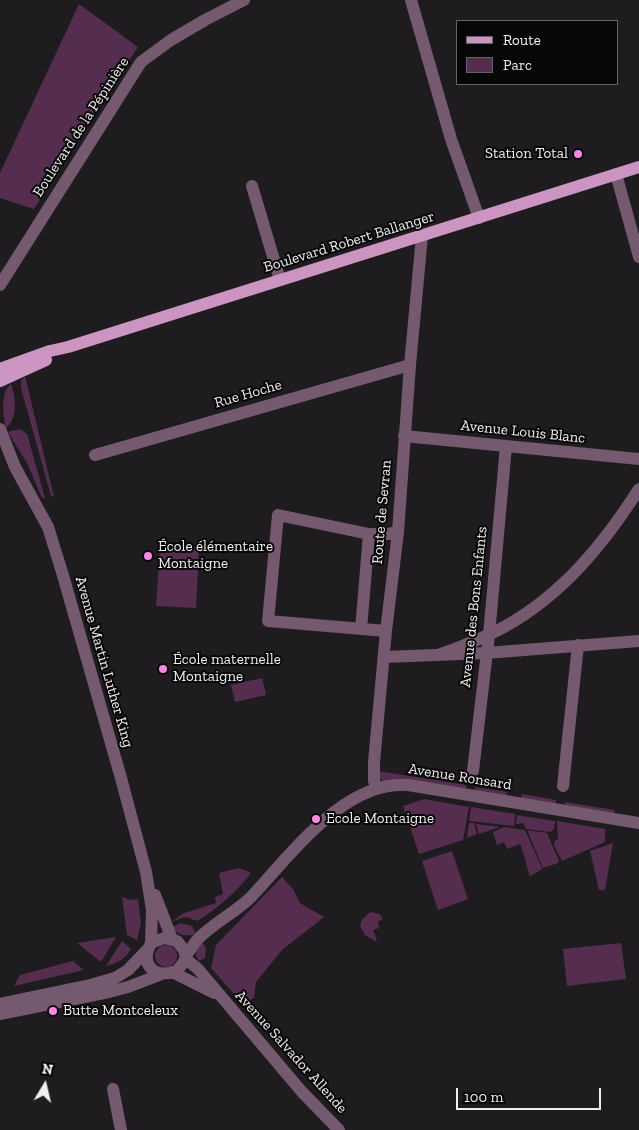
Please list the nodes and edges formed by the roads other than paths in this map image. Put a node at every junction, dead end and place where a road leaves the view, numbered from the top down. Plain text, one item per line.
1 (244, 0) edge
2 (411, 0) edge
3 (639, 167) edge
4 (616, 174) junction
5 (252, 186) dead end
6 (479, 218) junction
7 (422, 236) junction
8 (639, 257) edge
9 (280, 280) junction
10 (0, 285) edge
11 (68, 347) junction
12 (410, 365) junction
13 (0, 369) edge
14 (0, 381) edge
15 (0, 429) edge
16 (404, 436) junction
17 (506, 446) junction
18 (0, 448) edge
19 (95, 455) dead end
20 (639, 459) edge
21 (15, 467) junction
22 (639, 489) edge
23 (398, 532) junction
24 (370, 534) junction
25 (361, 629) junction
26 (386, 631) junction
27 (489, 635) junction
28 (639, 641) edge
29 (578, 645) junction
30 (486, 653) junction
31 (441, 654) junction
32 (384, 657) junction
33 (473, 771) dead end
34 (563, 786) dead end
35 (377, 789) junction
36 (639, 823) edge
37 (146, 872) junction
38 (208, 931) junction
39 (174, 940) junction
40 (150, 945) junction
41 (186, 957) junction
42 (167, 973) junction
43 (219, 995) junction
44 (0, 1004) edge
45 (0, 1014) edge
46 (112, 1089) dead end
47 (336, 1128) edge
48 (121, 1130) edge

1 - 10 street, Boulevard de la Pépinière
2 - 6 street
3 - 4 main road, Boulevard Robert Ballanger
4 - 6 main road, Boulevard Robert Ballanger
4 - 8 street
5 - 9 street
6 - 7 main road, Boulevard Robert Ballanger
7 - 9 main road, Boulevard Robert Ballanger
7 - 12 street, Route de Sevran
9 - 11 main road, Boulevard Robert Ballanger
11 - 13 main road, Boulevard Robert Ballanger
11 - 14 main road, Boulevard Robert Ballanger
12 - 16 street, Route de Sevran
12 - 19 street, Rue Hoche
15 - 21 street, Avenue Martin Luther King
16 - 17 street, Avenue Louis Blanc
16 - 23 street, Route de Sevran
17 - 20 street, Avenue Louis Blanc
17 - 27 street, Avenue des Bons Enfants
18 - 21 street, Avenue Martin Luther King
21 - 37 street, Avenue Martin Luther King
22 - 27 street
23 - 24 street
23 - 26 street, Route de Sevran
24 - 25 street
24 - 25 street
25 - 26 street
26 - 32 street, Route de Sevran
27 - 30 street, Avenue des Bons Enfants
27 - 31 street
28 - 29 street
29 - 30 street
29 - 34 street
30 - 31 street
30 - 33 street, Avenue des Bons Enfants
31 - 32 street
32 - 35 street, Route de Sevran
35 - 36 street, Avenue Ronsard
35 - 38 street, Avenue Ronsard
37 - 39 street, Avenue Martin Luther King
37 - 40 street, Avenue Martin Luther King
38 - 39 street, Avenue Ronsard
38 - 41 street, Avenue Ronsard
39 - 40 street
39 - 41 street
40 - 42 street
40 - 44 street
41 - 42 street
41 - 43 street, Avenue Salvador Allende
42 - 43 street, Avenue Salvador Allende
42 - 45 street
43 - 47 street, Avenue Salvador Allende
46 - 48 street

